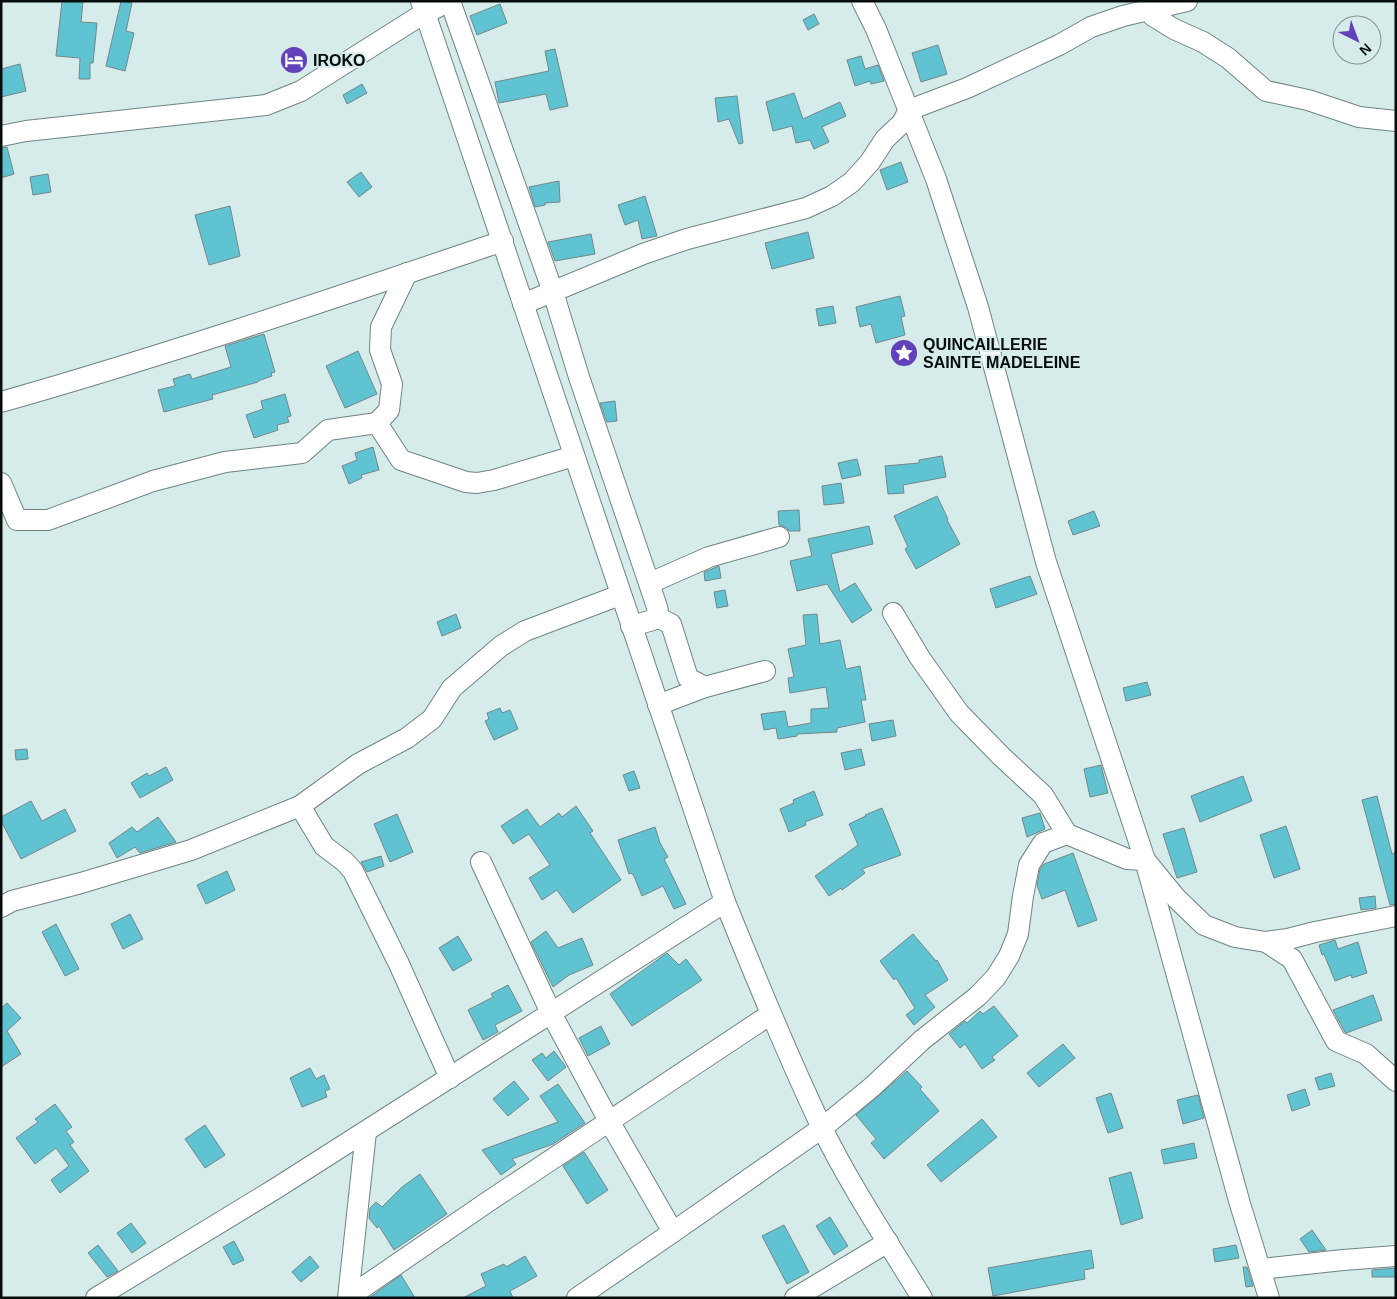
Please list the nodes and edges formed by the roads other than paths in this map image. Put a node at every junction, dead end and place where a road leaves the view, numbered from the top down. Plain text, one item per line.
1 (862, 1) edge
2 (1187, 1) edge
3 (450, 2) edge
4 (424, 7) edge
5 (1149, 10) junction
6 (909, 110) junction
7 (1396, 121) edge
8 (1, 136) edge
9 (503, 241) junction
10 (407, 274) junction
11 (553, 292) junction
12 (523, 304) junction
13 (1, 402) edge
14 (377, 422) junction
15 (574, 456) junction
16 (1, 483) edge
17 (779, 537) dead end
18 (650, 583) junction
19 (620, 595) junction
20 (893, 613) dead end
21 (657, 616) junction
22 (631, 626) junction
23 (765, 671) dead end
24 (706, 687) junction
25 (658, 705) junction
26 (300, 806) junction
27 (1067, 834) junction
28 (1145, 860) junction
29 (482, 862) dead end
30 (725, 902) junction
31 (1, 907) edge
32 (1396, 916) edge
33 (1266, 942) junction
34 (551, 1013) junction
35 (771, 1014) junction
36 (450, 1078) junction
37 (1396, 1082) edge
38 (609, 1121) junction
39 (822, 1128) junction
40 (366, 1132) junction
41 (673, 1232) junction
42 (888, 1242) junction
43 (1396, 1256) edge
44 (1261, 1269) junction
45 (349, 1297) edge
46 (96, 1298) edge
47 (577, 1298) edge
48 (795, 1298) edge
49 (922, 1298) edge
50 (1269, 1298) edge

1 - 6 street
2 - 5 street
3 - 4 street
3 - 11 street
4 - 8 street
4 - 9 street
5 - 6 street
5 - 7 street
6 - 11 street
6 - 28 street
9 - 10 street
9 - 12 street
10 - 13 street
10 - 14 street
11 - 12 street
11 - 18 street
12 - 15 street
14 - 15 street
14 - 16 street
15 - 19 street
17 - 18 street
18 - 21 street
19 - 22 street
19 - 26 street
20 - 27 street
21 - 22 street
21 - 24 street
22 - 25 street
23 - 24 street
24 - 25 street
25 - 30 street
26 - 31 street
26 - 36 street
27 - 28 street
27 - 39 street
28 - 33 street
28 - 44 street
29 - 34 street
30 - 34 street
30 - 35 street
32 - 33 street
33 - 37 street
34 - 36 street
34 - 38 street
35 - 38 street
35 - 39 street
36 - 40 street
38 - 41 street
38 - 45 street
39 - 41 street
39 - 42 street
40 - 45 street
40 - 46 street
41 - 47 street
42 - 48 street
42 - 49 street
43 - 44 street
44 - 50 street

